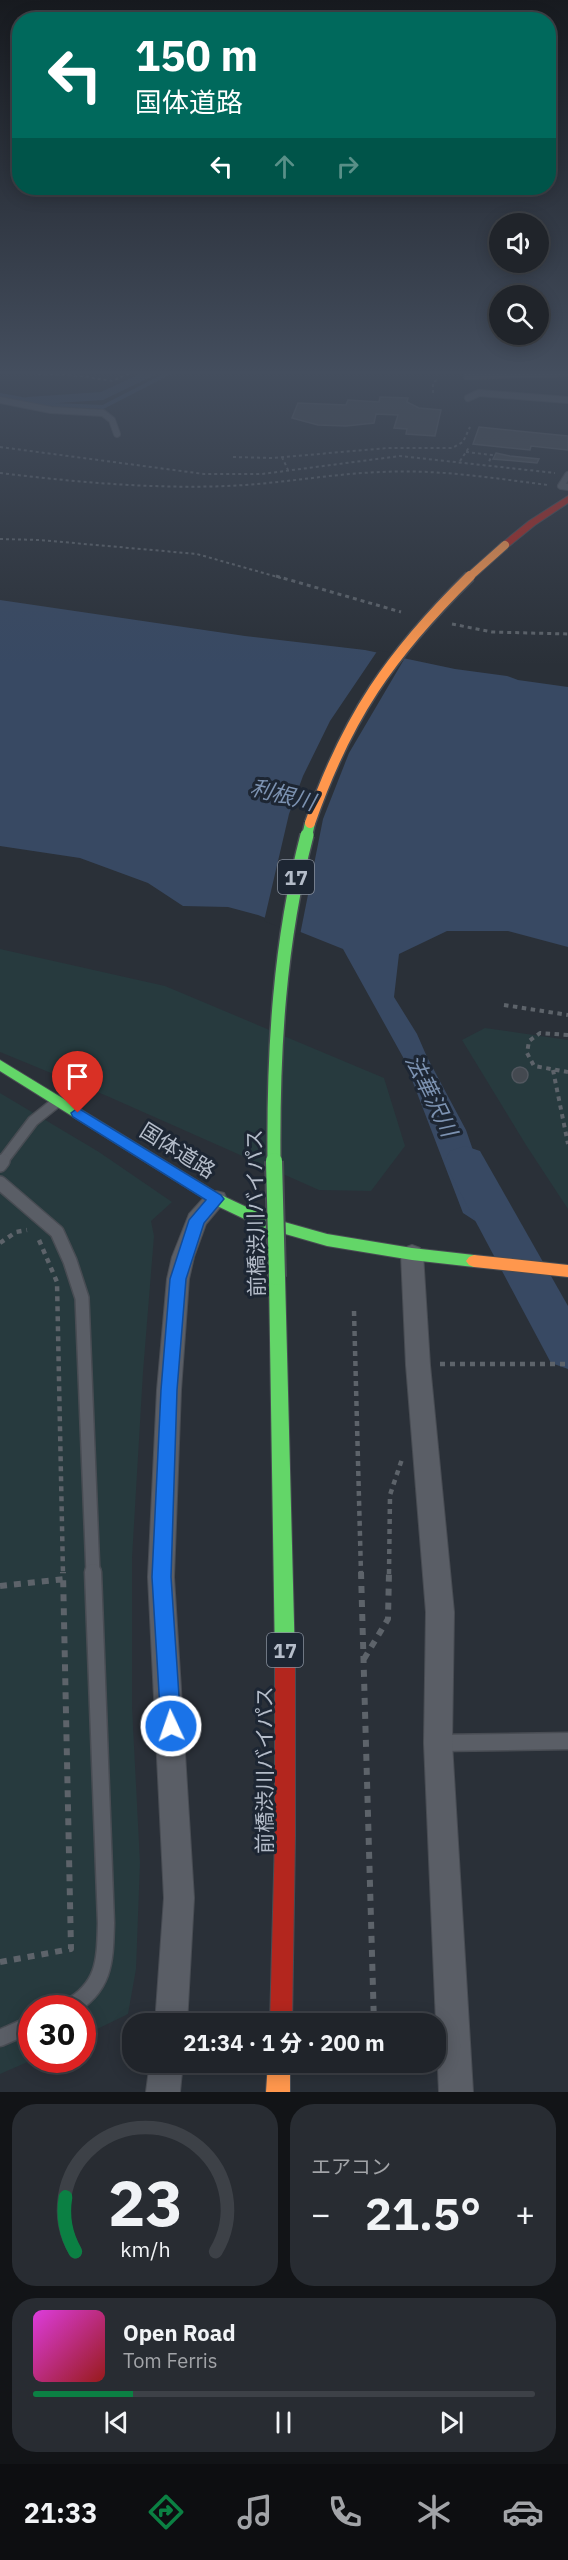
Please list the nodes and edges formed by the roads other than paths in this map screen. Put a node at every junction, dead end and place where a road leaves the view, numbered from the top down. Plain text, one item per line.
1 (565, 474) edge
2 (564, 487) edge
3 (568, 499) edge
4 (568, 507) edge
5 (506, 545) junction
6 (0, 1065) edge
7 (59, 1101) junction
8 (0, 1165) edge
9 (0, 1183) edge
10 (216, 1199) junction
11 (412, 1254) junction
12 (568, 1271) edge
13 (568, 1741) edge
14 (438, 1743) junction
15 (88, 1995) edge
16 (172, 2013) edge
17 (281, 2013) edge
18 (18, 2030) edge
19 (0, 2038) edge
20 (166, 2073) edge
21 (279, 2073) edge
22 (163, 2092) edge
23 (278, 2092) edge
24 (456, 2092) edge

1 - 2 lane
3 - 5 main road
4 - 5 main road, 前橋渋川バイパス / 17
5 - 17 main road, 前橋渋川バイパス / 17, bridge
6 - 7 main road, 国体道路
7 - 8 lane
7 - 10 main road, 国体道路
9 - 15 lane
10 - 11 main road, 国体道路
10 - 16 street
11 - 12 main road, 国体道路
11 - 14 street
13 - 14 lane
14 - 24 street
18 - 19 lane
20 - 22 street
21 - 23 main road

